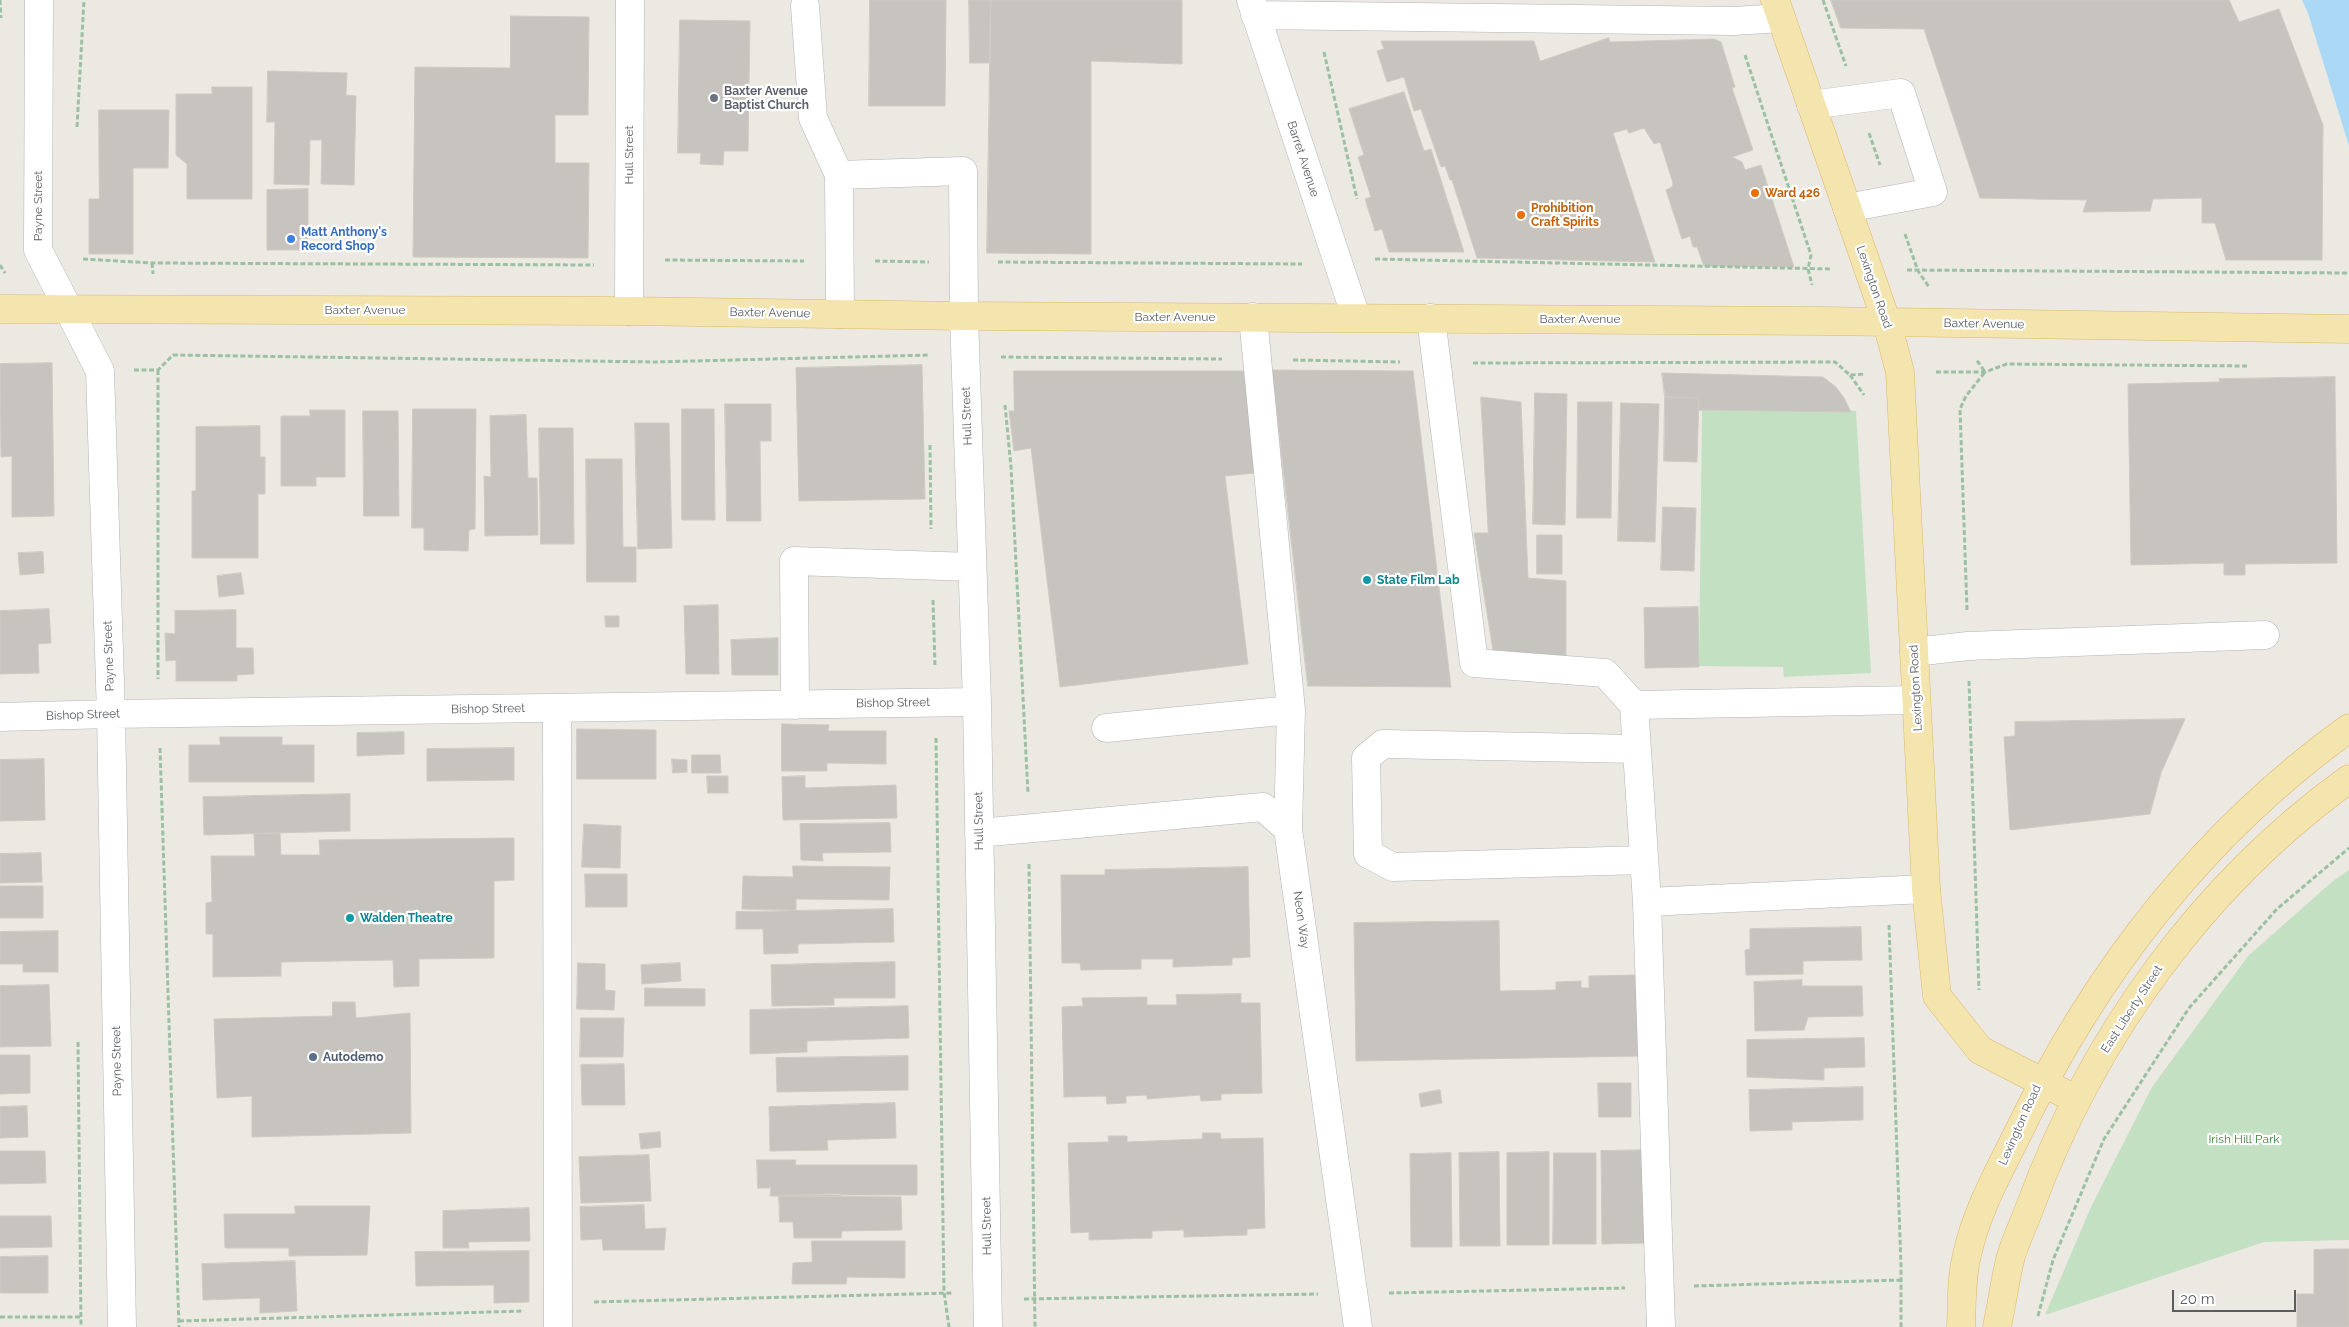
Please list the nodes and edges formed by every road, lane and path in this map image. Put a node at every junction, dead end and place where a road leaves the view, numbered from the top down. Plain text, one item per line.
1 (39, 0) edge
2 (630, 0) edge
3 (804, 6) dead end
4 (1253, 7) edge
5 (1778, 9) edge
6 (1312, 16) junction
7 (1734, 21) junction
8 (1811, 105) junction
9 (838, 175) junction
10 (1358, 205) dead end
11 (1847, 208) junction
12 (38, 250) junction
13 (1336, 258) junction
14 (840, 261) junction
15 (629, 262) junction
16 (964, 262) junction
17 (1808, 269) junction
18 (1868, 269) junction
19 (2349, 273) edge
20 (0, 309) edge
21 (68, 310) junction
22 (629, 311) junction
23 (840, 314) junction
24 (964, 316) junction
25 (1253, 317) junction
26 (1356, 317) junction
27 (1431, 318) junction
28 (1822, 321) junction
29 (1887, 323) junction
30 (2349, 329) edge
31 (929, 355) junction
32 (966, 355) junction
33 (1257, 360) junction
34 (1436, 362) junction
35 (1835, 362) junction
36 (929, 364) dead end
37 (2252, 366) dead end
38 (158, 370) junction
39 (100, 371) junction
40 (1900, 372) junction
41 (930, 441) dead end
42 (931, 566) junction
43 (972, 567) junction
44 (2265, 635) dead end
45 (1914, 652) junction
46 (1916, 700) junction
47 (977, 702) junction
48 (935, 703) junction
49 (795, 705) junction
50 (1634, 705) junction
51 (557, 708) junction
52 (1291, 710) junction
53 (160, 713) junction
54 (111, 714) junction
55 (0, 717) edge
56 (1106, 728) dead end
57 (2349, 728) edge
58 (1637, 749) junction
59 (2349, 779) edge
60 (1288, 829) junction
61 (979, 833) junction
62 (2349, 848) edge
63 (1644, 860) junction
64 (1926, 889) junction
65 (1647, 902) junction
66 (78, 1037) dead end
67 (2042, 1082) junction
68 (2077, 1100) junction
69 (1900, 1280) dead end
70 (1659, 1287) junction
71 (944, 1292) junction
72 (1353, 1294) junction
73 (988, 1295) junction
74 (0, 1317) edge
75 (81, 1317) junction
76 (558, 1317) edge
77 (2038, 1318) dead end
78 (179, 1320) junction
79 (81, 1327) edge
80 (122, 1327) edge
81 (179, 1327) edge
82 (949, 1327) edge
83 (988, 1327) edge
84 (1358, 1327) edge
85 (1661, 1327) edge
86 (1960, 1327) edge
87 (1997, 1327) edge

1 - 12 street, Payne Street
2 - 15 street, Hull Street
3 - 9 street
4 - 6 street
4 - 13 street, Barret Avenue
5 - 7 street
5 - 8 main road, Lexington Road
6 - 7 street
6 - 10 path
7 - 17 path
8 - 11 main road, Lexington Road
8 - 11 street
9 - 14 street
9 - 16 street, Hull Street
11 - 18 main road, Lexington Road
12 - 15 path
12 - 21 street, Payne Street
13 - 16 path
13 - 17 path
13 - 26 street, Barret Avenue
14 - 15 path
14 - 16 path
14 - 23 street
15 - 22 street, Hull Street
16 - 24 street, Hull Street
17 - 18 path
17 - 28 path
18 - 19 path
18 - 29 main road, Lexington Road
20 - 21 main road, Baxter Avenue
21 - 22 main road, Baxter Avenue
21 - 39 street, Payne Street
22 - 23 main road, Baxter Avenue
23 - 24 main road, Baxter Avenue
24 - 25 main road, Baxter Avenue
24 - 32 street, Hull Street
25 - 26 main road, Baxter Avenue
25 - 33 street, Neon Way
26 - 27 main road, Baxter Avenue
27 - 28 main road, Baxter Avenue
27 - 34 street
28 - 29 main road, Baxter Avenue
28 - 35 path
29 - 30 main road, Baxter Avenue
29 - 40 main road, Lexington Road
31 - 32 path
31 - 36 path
31 - 38 path
32 - 33 path
32 - 43 street, Hull Street
33 - 34 path
33 - 52 street, Neon Way
34 - 35 path
34 - 50 street
35 - 40 path
37 - 40 path
38 - 39 path
38 - 53 path
39 - 54 street, Payne Street
40 - 45 main road, Lexington Road
41 - 42 path
42 - 43 street
42 - 48 path
42 - 49 street
43 - 47 street, Hull Street
44 - 45 street
45 - 46 main road, Lexington Road
46 - 50 street
46 - 64 main road, Lexington Road
47 - 48 street, Bishop Street
47 - 61 street, Hull Street
48 - 49 street, Bishop Street
48 - 71 path
49 - 51 street, Bishop Street
50 - 58 street
51 - 53 street, Bishop Street
51 - 76 street
52 - 56 street
52 - 60 street, Neon Way
53 - 54 street, Bishop Street
53 - 78 path
54 - 55 street, Bishop Street
54 - 80 street, Payne Street
57 - 67 main road
58 - 63 street
58 - 63 street
59 - 68 main road, East Liberty Street
60 - 61 street
60 - 72 street, Neon Way
61 - 73 street, Hull Street
62 - 77 path
63 - 65 street
64 - 65 street
64 - 67 main road, Lexington Road
65 - 70 street
66 - 75 path
67 - 68 main road
67 - 86 main road, Lexington Road
68 - 87 main road, East Liberty Street
69 - 70 path
70 - 72 path
70 - 85 street
71 - 73 path
71 - 76 path
71 - 82 path
72 - 73 path
72 - 84 street, Neon Way
73 - 83 street, Hull Street
74 - 75 path
75 - 79 path
76 - 78 path
78 - 81 path

